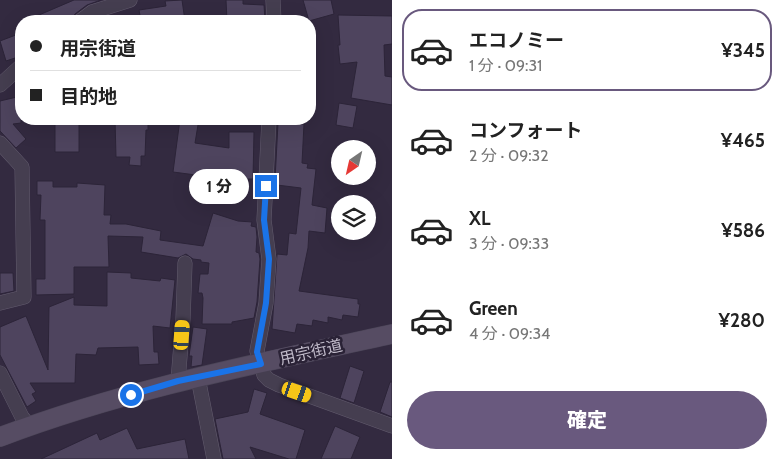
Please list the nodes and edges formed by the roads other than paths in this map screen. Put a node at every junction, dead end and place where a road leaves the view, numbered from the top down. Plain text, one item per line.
1 (130, 0) edge
2 (273, 0) edge
3 (90, 6) edge
4 (274, 15) edge
5 (15, 71) edge
6 (0, 85) edge
7 (269, 125) edge
8 (0, 142) edge
9 (185, 263) dead end
10 (0, 303) edge
11 (392, 334) edge
12 (261, 364) junction
13 (0, 373) edge
14 (198, 378) junction
15 (178, 381) junction
16 (392, 426) edge
17 (30, 427) junction
18 (4, 435) edge
19 (214, 459) edge

1 - 3 street
2 - 4 street
5 - 6 street
7 - 12 street
8 - 10 street
9 - 15 street
11 - 12 main road, 用宗街道
12 - 14 main road, 用宗街道
12 - 16 street
13 - 17 street
14 - 15 main road, 用宗街道
14 - 19 street
15 - 17 main road, 用宗街道
17 - 18 main road, 用宗街道

